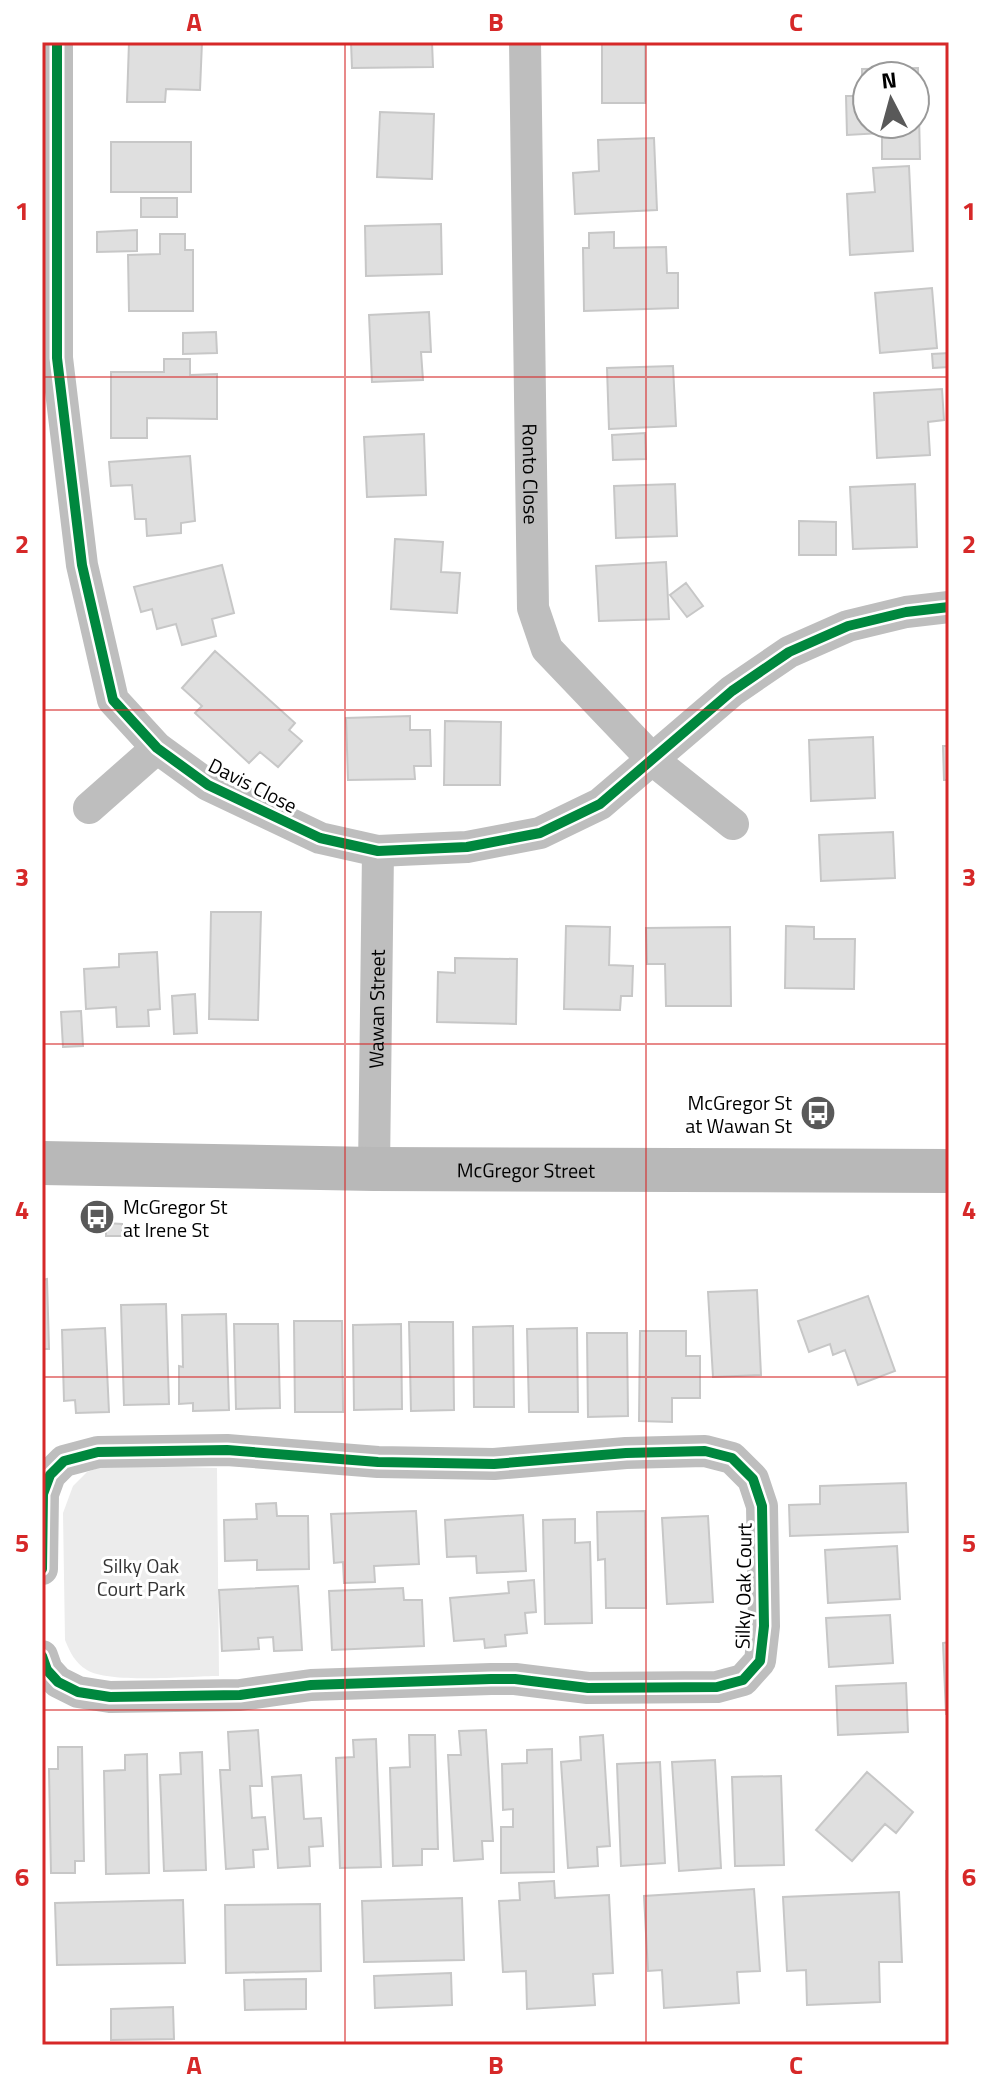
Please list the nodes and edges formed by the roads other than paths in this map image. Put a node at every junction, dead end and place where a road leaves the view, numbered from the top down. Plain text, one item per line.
1 (57, 42) edge
2 (525, 42) edge
3 (949, 607) edge
4 (157, 748) junction
5 (654, 761) junction
6 (89, 808) dead end
7 (733, 824) dead end
8 (378, 851) junction
9 (42, 1152) edge
10 (42, 1163) edge
11 (101, 1166) junction
12 (374, 1169) junction
13 (949, 1171) edge
14 (42, 1569) edge
15 (47, 1671) edge

1 - 4 street, Davis Close
2 - 5 street, Ronto Close
3 - 5 street, Davis Close
4 - 6 street
4 - 8 street, Davis Close
5 - 7 street, Ronto Close
5 - 8 street, Davis Close
8 - 12 street, Wawan Street
9 - 11 main road, McGregor Street
10 - 11 main road, McGregor Street
11 - 12 main road, McGregor Street
12 - 13 main road, McGregor Street
14 - 15 street, Silky Oak Court

